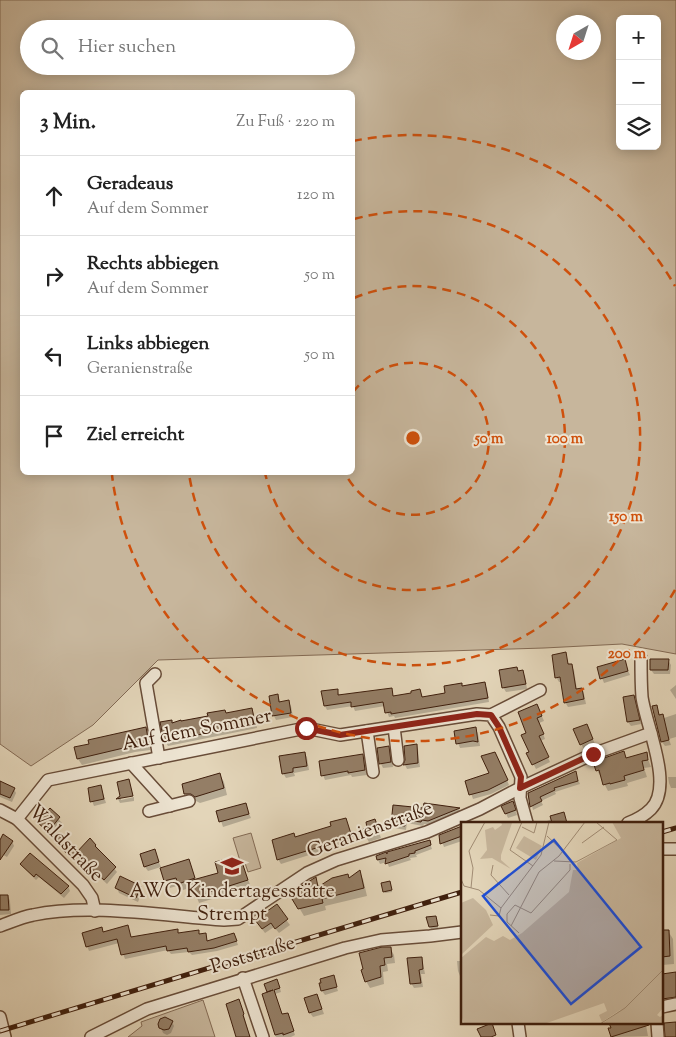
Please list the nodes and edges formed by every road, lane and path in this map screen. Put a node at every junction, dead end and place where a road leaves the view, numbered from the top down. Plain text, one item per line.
1 (641, 658) dead end
2 (155, 674) dead end
3 (540, 690) dead end
4 (491, 715) junction
5 (394, 727) junction
6 (367, 731) junction
7 (651, 733) junction
8 (159, 758) junction
9 (398, 760) dead end
10 (131, 763) junction
11 (373, 772) dead end
12 (520, 788) junction
13 (189, 802) dead end
14 (170, 806) junction
15 (0, 810) edge
16 (149, 811) dead end
17 (17, 819) junction
18 (527, 822) edge
19 (630, 822) edge
20 (95, 911) junction
21 (0, 926) edge
22 (461, 932) edge
23 (243, 978) junction
24 (0, 1017) edge
25 (518, 1024) edge
26 (657, 1024) edge
27 (5, 1037) edge
28 (91, 1037) edge
29 (263, 1037) edge
30 (520, 1037) edge
31 (658, 1037) edge

1 - 7 street
2 - 8 street
3 - 4 street, Auf dem Sommer
4 - 5 street, Auf dem Sommer
4 - 12 street
5 - 6 street, Auf dem Sommer
5 - 9 street
6 - 8 street, Auf dem Sommer
6 - 11 street
7 - 12 street, Geranienstraße
7 - 19 street
8 - 10 street, Auf dem Sommer
10 - 14 street
10 - 17 street, Auf dem Sommer
12 - 18 street
12 - 20 street, Geranienstraße
13 - 14 street
14 - 16 street
15 - 17 street, Waldstraße
17 - 20 street, Waldstraße
20 - 21 street, Geranienstraße
22 - 23 street, Poststraße
23 - 28 street, Poststraße
23 - 29 street
24 - 27 street
25 - 30 street
26 - 31 street

